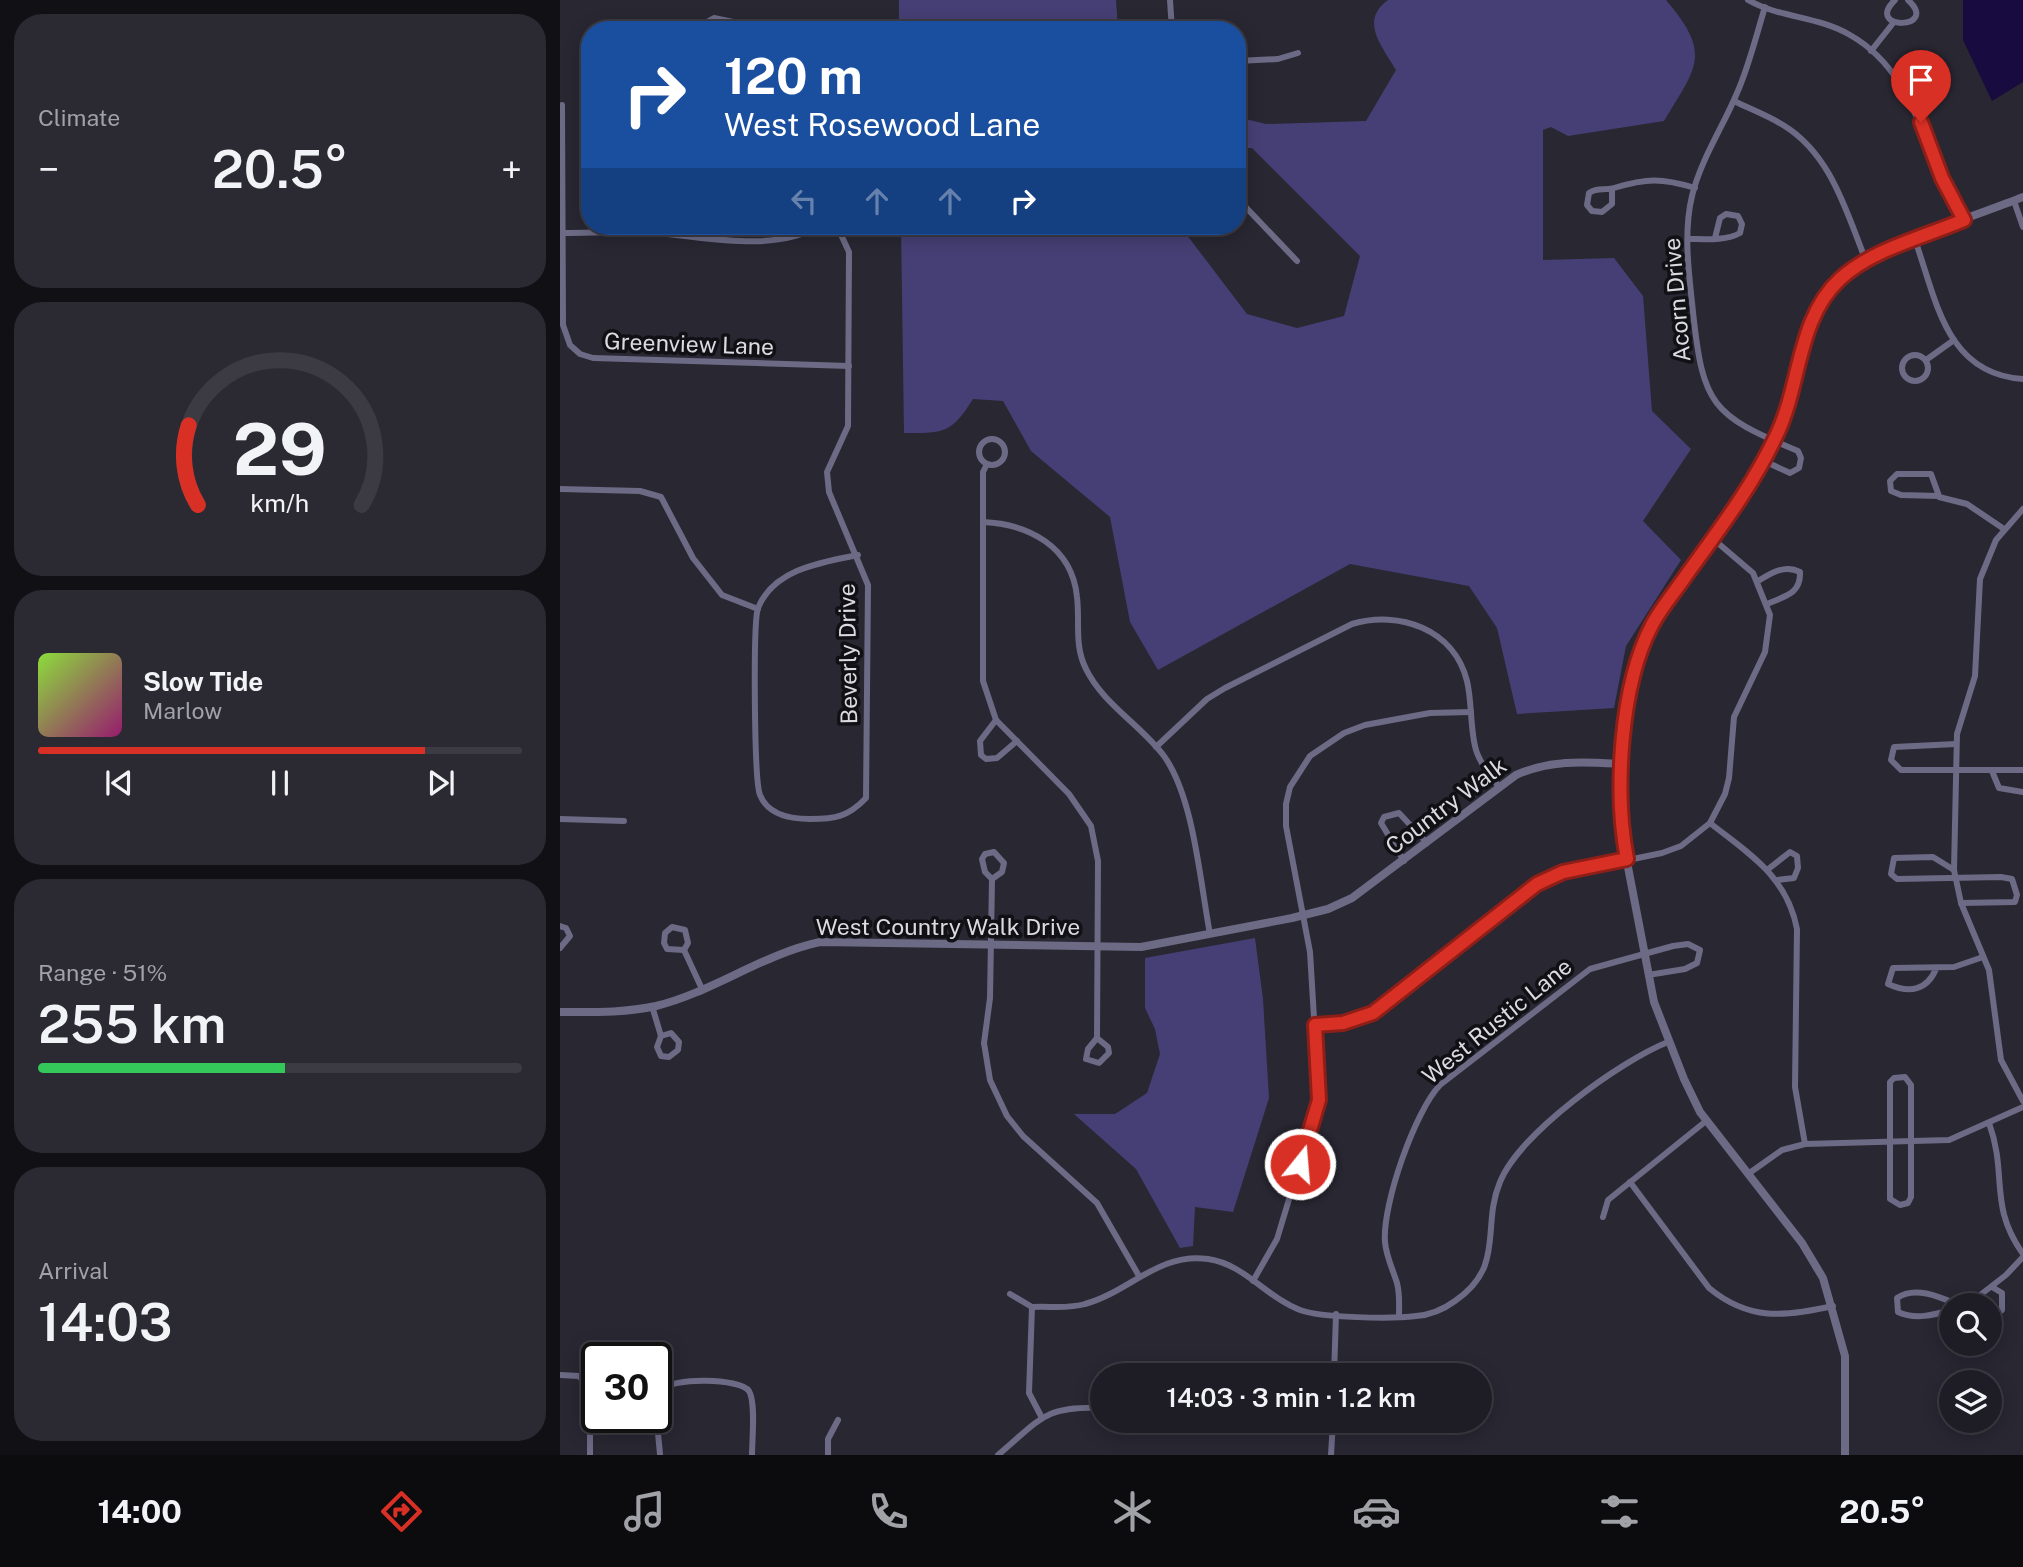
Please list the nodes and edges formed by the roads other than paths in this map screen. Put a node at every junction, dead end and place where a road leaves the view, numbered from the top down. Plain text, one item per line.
1 (1170, 0) edge
2 (1748, 0) edge
3 (1895, 0) edge
4 (1908, 0) edge
5 (1765, 7) junction
6 (709, 21) edge
7 (728, 21) edge
8 (1171, 21) edge
9 (1894, 22) junction
10 (1871, 51) junction
11 (1298, 53) dead end
12 (1246, 61) edge
13 (1734, 101) junction
14 (562, 105) dead end
15 (1695, 188) junction
16 (1612, 189) junction
17 (2023, 197) edge
18 (2014, 201) junction
19 (1246, 207) edge
20 (1964, 220) junction
21 (2023, 227) edge
22 (563, 233) junction
23 (581, 233) edge
24 (644, 235) edge
25 (801, 235) edge
26 (841, 235) edge
27 (685, 236) joint
28 (1715, 238) junction
29 (1688, 239) junction
30 (1915, 240) junction
31 (1297, 261) dead end
32 (1866, 261) junction
33 (562, 297) edge
34 (562, 312) edge
35 (1954, 340) junction
36 (1926, 360) junction
37 (849, 366) junction
38 (2023, 379) edge
39 (1774, 441) junction
40 (1764, 461) junction
41 (987, 464) junction
42 (560, 489) edge
43 (1939, 496) junction
44 (2023, 509) edge
45 (983, 522) junction
46 (2004, 529) junction
47 (1712, 538) junction
48 (858, 555) junction
49 (1758, 580) junction
50 (1766, 604) junction
51 (758, 609) junction
52 (1471, 712) junction
53 (996, 720) junction
54 (1017, 741) junction
55 (1956, 744) junction
56 (1156, 747) junction
57 (1623, 764) junction
58 (2023, 770) edge
59 (1955, 771) junction
60 (1992, 771) junction
61 (1499, 787) junction
62 (2023, 792) edge
63 (560, 819) edge
64 (624, 821) dead end
65 (1710, 822) junction
66 (1427, 843) junction
67 (1627, 859) junction
68 (1404, 861) junction
69 (1767, 870) junction
70 (1954, 870) junction
71 (1954, 878) junction
72 (992, 879) dead end
73 (1777, 880) junction
74 (1961, 903) junction
75 (1303, 916) junction
76 (560, 926) edge
77 (1210, 934) junction
78 (991, 945) junction
79 (1097, 947) junction
80 (560, 948) edge
81 (684, 950) dead end
82 (1645, 955) junction
83 (1983, 957) junction
84 (1936, 969) junction
85 (1648, 975) junction
86 (702, 989) junction
87 (652, 1006) junction
88 (560, 1012) edge
89 (1315, 1025) junction
90 (661, 1036) dead end
91 (1097, 1038) dead end
92 (1668, 1042) junction
93 (2023, 1101) edge
94 (2023, 1107) edge
95 (1706, 1121) junction
96 (1989, 1123) junction
97 (1890, 1142) junction
98 (1911, 1142) junction
99 (1805, 1144) junction
100 (1748, 1174) junction
101 (1630, 1182) junction
102 (1603, 1217) dead end
103 (2023, 1256) edge
104 (1139, 1276) junction
105 (1253, 1281) junction
106 (1992, 1287) junction
107 (1986, 1293) edge
108 (2002, 1293) edge
109 (1010, 1294) dead end
110 (1939, 1299) edge
111 (1833, 1306) junction
112 (1032, 1307) junction
113 (1336, 1314) junction
114 (1939, 1314) edge
115 (1399, 1316) junction
116 (1334, 1363) edge
117 (560, 1375) edge
118 (1090, 1408) edge
119 (1042, 1418) junction
120 (838, 1420) dead end
121 (1332, 1433) edge
122 (590, 1455) edge
123 (660, 1455) edge
124 (752, 1455) edge
125 (828, 1455) edge
126 (998, 1455) edge
127 (1331, 1455) edge
128 (1845, 1455) edge

1 - 8 street
2 - 5 street
3 - 9 street
4 - 9 street
5 - 10 street
5 - 13 street, Acorn Drive
6 - 7 street
9 - 10 street
10 - 20 street
11 - 12 street
13 - 15 street, Acorn Drive
13 - 32 street
14 - 22 street, Greenview Lane
15 - 16 street
15 - 29 street, Acorn Drive
16 - 16 street
17 - 18 street
18 - 20 street
18 - 21 street
19 - 31 street
20 - 30 street
22 - 23 street
22 - 33 street, Greenview Lane
24 - 27 street
25 - 27 street
26 - 37 street, Beverly Drive
28 - 28 street
28 - 29 street
29 - 39 street, Acorn Drive
30 - 32 street
30 - 35 street
32 - 39 street
33 - 34 street, Greenview Lane
34 - 37 street, Greenview Lane
35 - 36 street
35 - 38 street
36 - 36 street
37 - 48 street, Beverly Drive
39 - 40 street
39 - 40 street, Acorn Drive
40 - 47 street
41 - 41 street
41 - 45 street
42 - 51 street
43 - 43 street
43 - 46 street
44 - 46 street
45 - 53 street
45 - 56 street
46 - 55 street
47 - 49 street
47 - 57 street
48 - 51 street
48 - 51 street, Beverly Drive
49 - 50 street
49 - 50 street
50 - 65 street
52 - 56 street
52 - 61 street
52 - 75 street
53 - 54 street
53 - 54 street
54 - 79 street
55 - 59 street
55 - 59 street
56 - 77 street
57 - 61 street, Country Walk
57 - 67 street
58 - 60 street
59 - 60 street
59 - 70 street
60 - 62 street
61 - 66 street, Country Walk
63 - 64 street
65 - 67 street
65 - 69 street
66 - 68 street, Country Walk
66 - 68 street
67 - 82 street
67 - 89 street
68 - 75 street, Country Walk
69 - 73 street
69 - 73 street
70 - 71 street
70 - 71 street
71 - 74 street
71 - 74 street
72 - 78 street
73 - 99 street
74 - 83 street
75 - 77 street, West Country Walk Drive
75 - 89 street
76 - 80 street
77 - 79 street, West Country Walk Drive
78 - 79 street, West Country Walk Drive
78 - 86 street, West Country Walk Drive
78 - 104 street
79 - 91 street
81 - 86 street
82 - 85 street
82 - 85 street, West Rustic Lane
82 - 115 street, West Rustic Lane
83 - 84 street
83 - 93 street
84 - 84 street
85 - 92 street
86 - 87 street, West Country Walk Drive
87 - 88 street, West Country Walk Drive
87 - 90 street
89 - 105 street
92 - 95 street
92 - 115 street
94 - 96 street
95 - 100 street
95 - 101 street
96 - 98 street
96 - 103 street
97 - 98 street
97 - 98 street
97 - 98 street
97 - 99 street
99 - 100 street
100 - 111 street
101 - 102 street
101 - 111 street
103 - 106 street
104 - 105 street
104 - 112 street
105 - 113 street
106 - 107 street
106 - 108 street
109 - 112 street
110 - 114 street
111 - 128 street
112 - 119 street
113 - 115 street
113 - 116 street
117 - 122 street
118 - 119 street
119 - 126 street
120 - 125 street
121 - 127 street
123 - 124 street

